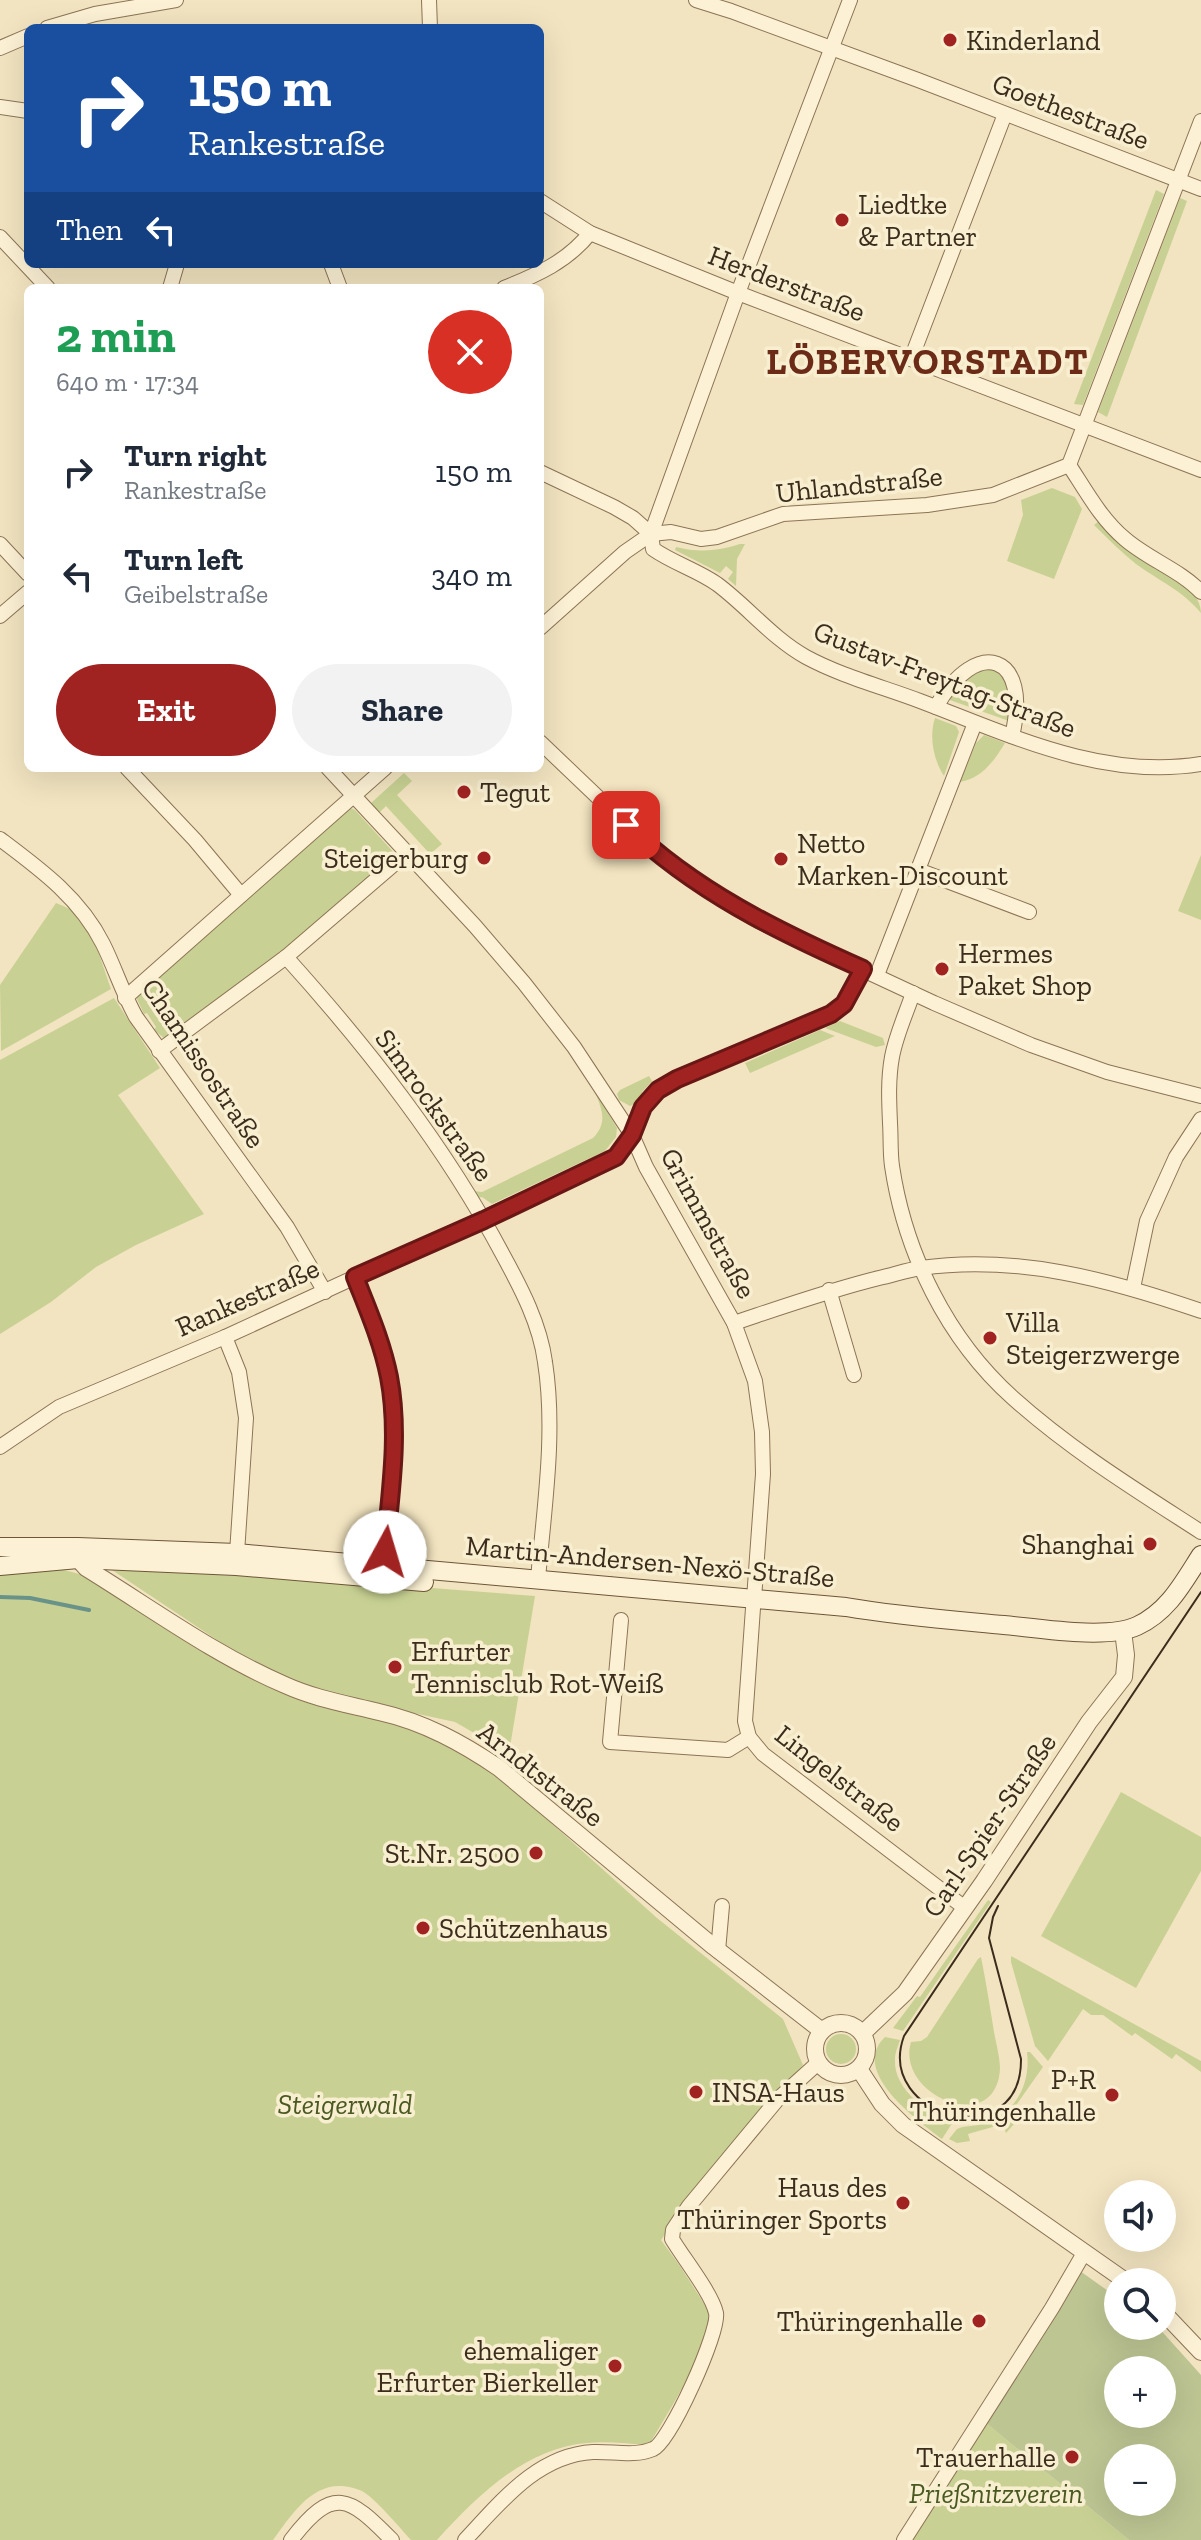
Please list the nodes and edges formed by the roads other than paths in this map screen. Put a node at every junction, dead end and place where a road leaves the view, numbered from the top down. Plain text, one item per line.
1 (176, 0) edge
2 (429, 0) edge
3 (696, 0) edge
4 (850, 0) edge
5 (61, 24) edge
6 (430, 24) edge
7 (24, 38) edge
8 (0, 48) edge
9 (832, 48) junction
10 (0, 107) edge
11 (24, 110) edge
12 (1005, 114) junction
13 (1201, 121) edge
14 (1179, 180) junction
15 (1201, 189) edge
16 (544, 204) edge
17 (590, 233) junction
18 (0, 237) edge
19 (24, 262) edge
20 (29, 268) edge
21 (44, 284) edge
22 (514, 284) edge
23 (738, 293) junction
24 (911, 359) junction
25 (1084, 426) junction
26 (1069, 465) junction
27 (1201, 470) edge
28 (544, 474) edge
29 (651, 534) junction
30 (0, 544) edge
31 (24, 570) edge
32 (1201, 592) edge
33 (24, 595) edge
34 (0, 616) edge
35 (544, 624) edge
36 (936, 707) junction
37 (975, 723) junction
38 (1012, 736) junction
39 (544, 746) edge
40 (1201, 764) edge
41 (131, 772) edge
42 (332, 772) edge
43 (380, 772) edge
44 (354, 795) junction
45 (0, 839) edge
46 (407, 853) junction
47 (918, 870) junction
48 (241, 895) junction
49 (1029, 912) dead end
50 (286, 957) junction
51 (870, 972) junction
52 (913, 993) junction
53 (125, 998) junction
54 (159, 1051) junction
55 (1201, 1096) edge
56 (1201, 1119) edge
57 (632, 1135) junction
58 (484, 1220) junction
59 (920, 1268) junction
60 (355, 1277) junction
61 (1133, 1288) junction
62 (829, 1290) junction
63 (325, 1292) junction
64 (1201, 1311) edge
65 (734, 1323) junction
66 (225, 1337) junction
67 (854, 1375) dead end
68 (0, 1447) edge
69 (1201, 1532) edge
70 (0, 1547) edge
71 (78, 1553) junction
72 (237, 1553) junction
73 (1201, 1555) edge
74 (0, 1566) edge
75 (384, 1566) junction
76 (538, 1579) junction
77 (754, 1604) junction
78 (621, 1620) dead end
79 (1123, 1631) junction
80 (749, 1737) junction
81 (722, 1906) dead end
82 (965, 1908) junction
83 (716, 1949) junction
84 (822, 2031) junction
85 (863, 2033) junction
86 (819, 2062) junction
87 (859, 2069) junction
88 (1084, 2253) junction
89 (1106, 2268) edge
90 (1176, 2326) edge
91 (1201, 2352) edge
92 (291, 2540) edge
93 (392, 2540) edge
94 (465, 2540) edge
95 (904, 2540) edge

1 - 5 street
2 - 6 street
3 - 9 street, Goethestraße
4 - 9 street
7 - 8 street
9 - 12 street, Goethestraße
9 - 23 street
10 - 11 street
12 - 14 street, Goethestraße
12 - 24 street
13 - 14 street
14 - 15 street, Goethestraße
14 - 25 street
16 - 17 street, Herderstraße
17 - 22 street
17 - 23 street, Herderstraße
18 - 19 street
20 - 21 street
23 - 24 street, Herderstraße
23 - 29 street
24 - 25 street, Herderstraße
25 - 26 street
25 - 27 street, Herderstraße
26 - 29 street, Uhlandstraße
26 - 32 street
28 - 29 street, Gustav-Freytag-Straße
29 - 35 street
29 - 36 street, Gustav-Freytag-Straße
30 - 31 street
33 - 34 street
36 - 37 street, Gustav-Freytag-Straße
36 - 38 street
37 - 38 street, Gustav-Freytag-Straße
37 - 47 street, Rankestraße
38 - 40 street, Gustav-Freytag-Straße
39 - 51 street
41 - 48 street
42 - 44 street, Grimmstraße
43 - 44 street
44 - 46 street, Grimmstraße
44 - 48 street
45 - 53 street, Chamissostraße
46 - 50 street
46 - 57 street, Grimmstraße
47 - 49 street
47 - 51 street, Rankestraße
48 - 53 street
50 - 54 street
50 - 58 street, Simrockstraße
51 - 52 street
51 - 57 street, Rankestraße
52 - 55 street
52 - 59 street
53 - 54 street, Chamissostraße
54 - 63 street, Chamissostraße
56 - 61 street
57 - 58 street, Rankestraße
57 - 65 street, Grimmstraße
58 - 60 street, Rankestraße
58 - 76 street, Simrockstraße
59 - 61 street
59 - 62 street
59 - 69 street
60 - 63 street, Rankestraße
60 - 75 street
61 - 64 street
62 - 65 street
62 - 67 street
63 - 66 street, Rankestraße
65 - 77 street, Grimmstraße
66 - 68 street, Rankestraße
66 - 72 street
70 - 71 main road
71 - 72 main road, Martin-Andersen-Nexö-Straße
71 - 74 main road
71 - 77 main road, Martin-Andersen-Nexö-Straße
71 - 83 street, Arndtstraße
72 - 75 main road, Martin-Andersen-Nexö-Straße
73 - 79 main road
75 - 76 main road, Martin-Andersen-Nexö-Straße
76 - 77 main road, Martin-Andersen-Nexö-Straße
77 - 79 main road, Martin-Andersen-Nexö-Straße
77 - 80 street, Lingelstraße
78 - 80 street
79 - 82 street, Carl-Spier-Straße
80 - 82 street, Lingelstraße
81 - 83 street
82 - 85 street, Carl-Spier-Straße
83 - 84 street, Arndtstraße
84 - 85 street
84 - 86 street
85 - 87 street
86 - 87 street
86 - 94 street
87 - 88 street
88 - 89 street
88 - 95 street
90 - 91 street
92 - 93 street

